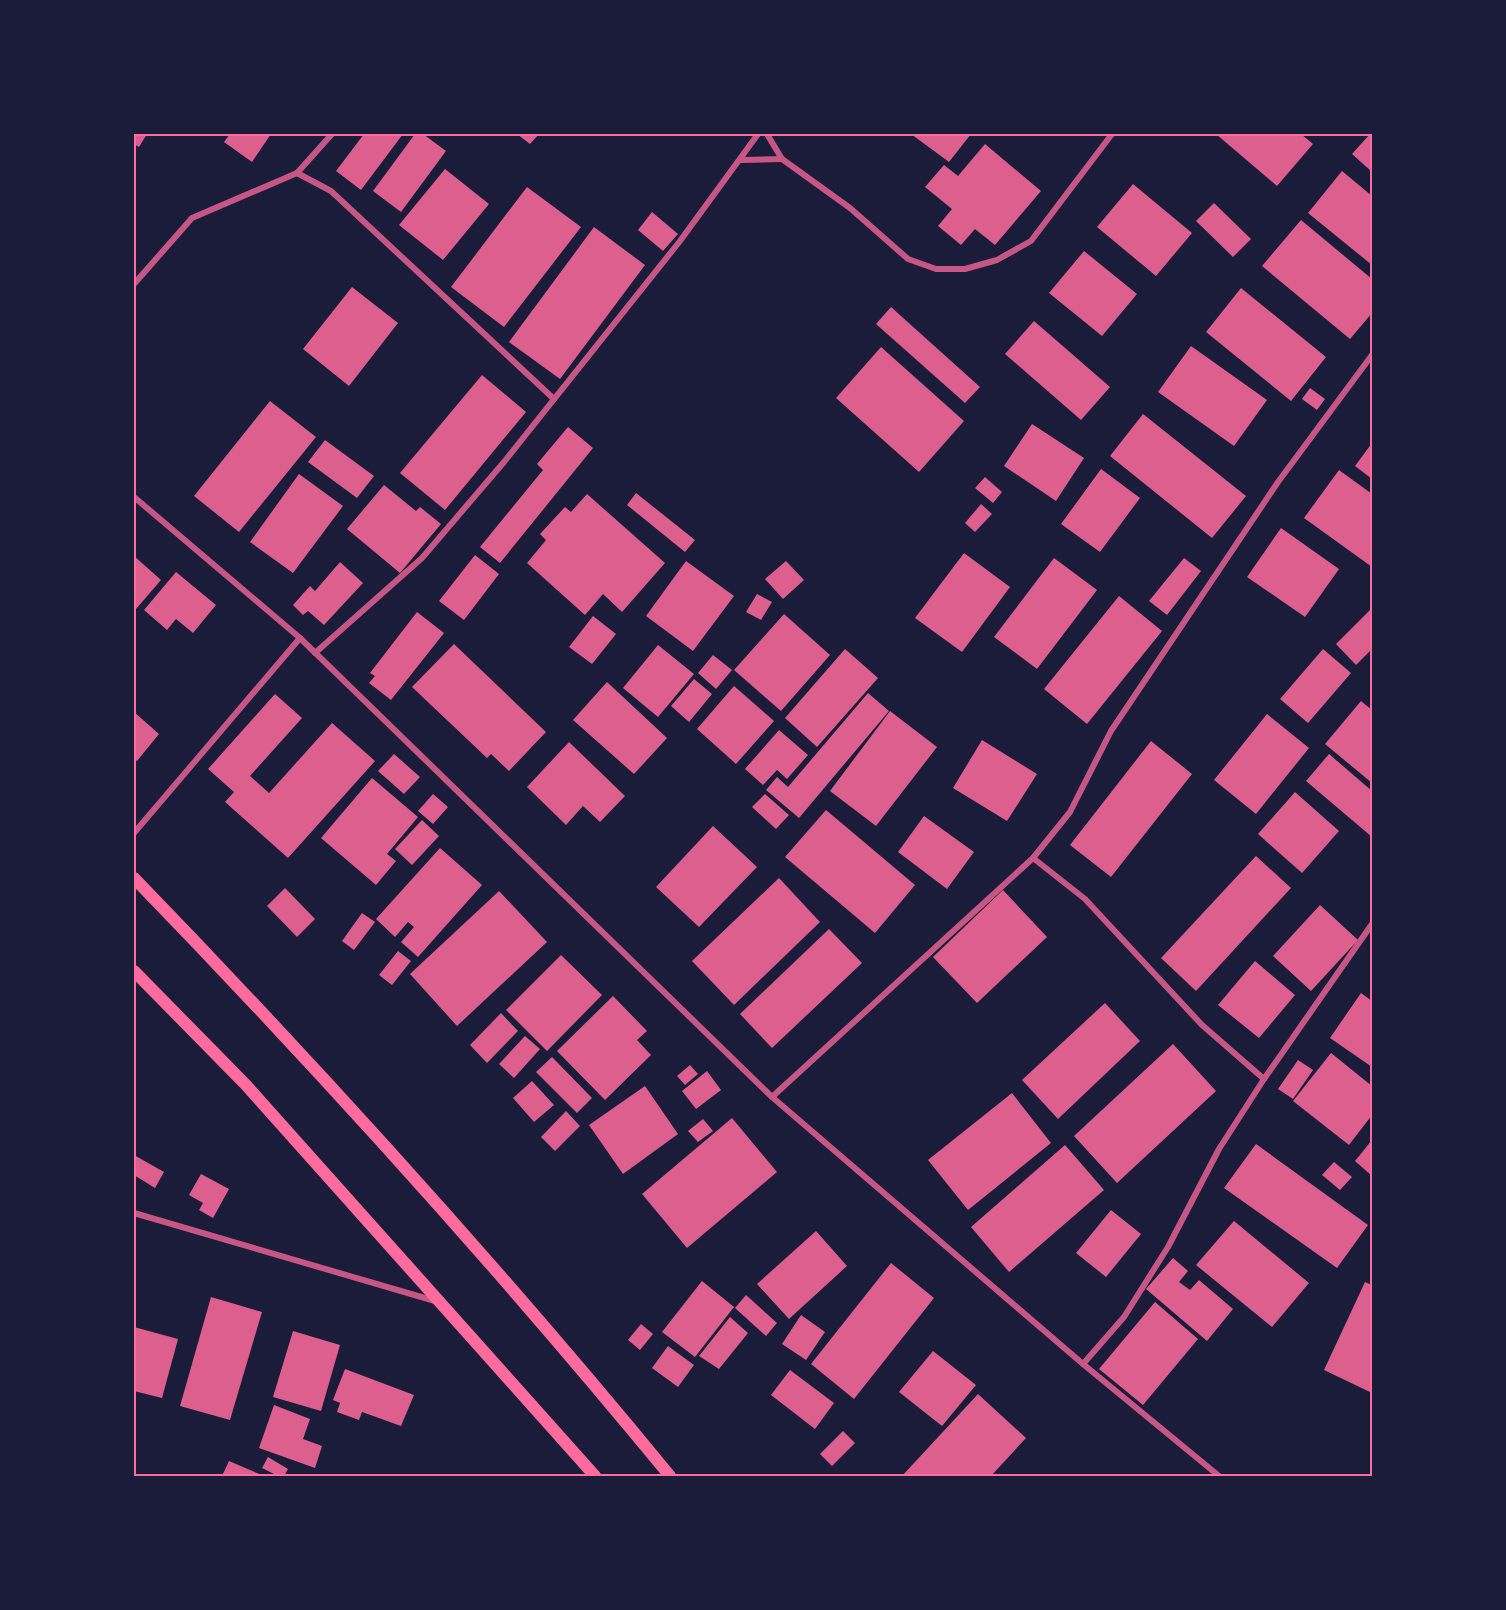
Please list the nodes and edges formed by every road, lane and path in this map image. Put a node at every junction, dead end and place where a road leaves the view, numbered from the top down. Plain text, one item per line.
1 (333, 134) edge
2 (758, 134) edge
3 (767, 134) edge
4 (1112, 134) edge
5 (782, 159) junction
6 (741, 160) junction
7 (297, 173) junction
8 (134, 284) edge
9 (1372, 355) edge
10 (554, 399) junction
11 (134, 497) edge
12 (300, 638) junction
13 (315, 654) junction
14 (134, 833) edge
15 (1033, 858) junction
16 (134, 878) edge
17 (1372, 924) edge
18 (134, 970) edge
19 (1264, 1079) junction
20 (772, 1097) junction
21 (134, 1213) edge
22 (437, 1301) junction
23 (1083, 1364) junction
24 (594, 1476) edge
25 (670, 1476) edge
26 (1219, 1476) edge

1 - 7 street
2 - 6 street
3 - 5 street
4 - 5 street
5 - 6 street
6 - 10 street
7 - 8 street
7 - 10 street
9 - 15 street
10 - 13 street
11 - 12 street
12 - 13 street
12 - 14 street
13 - 20 street
15 - 19 street
15 - 20 street
16 - 25 main road
17 - 19 street
18 - 22 main road
19 - 23 street
20 - 23 street
21 - 22 street
22 - 24 main road
23 - 26 street

